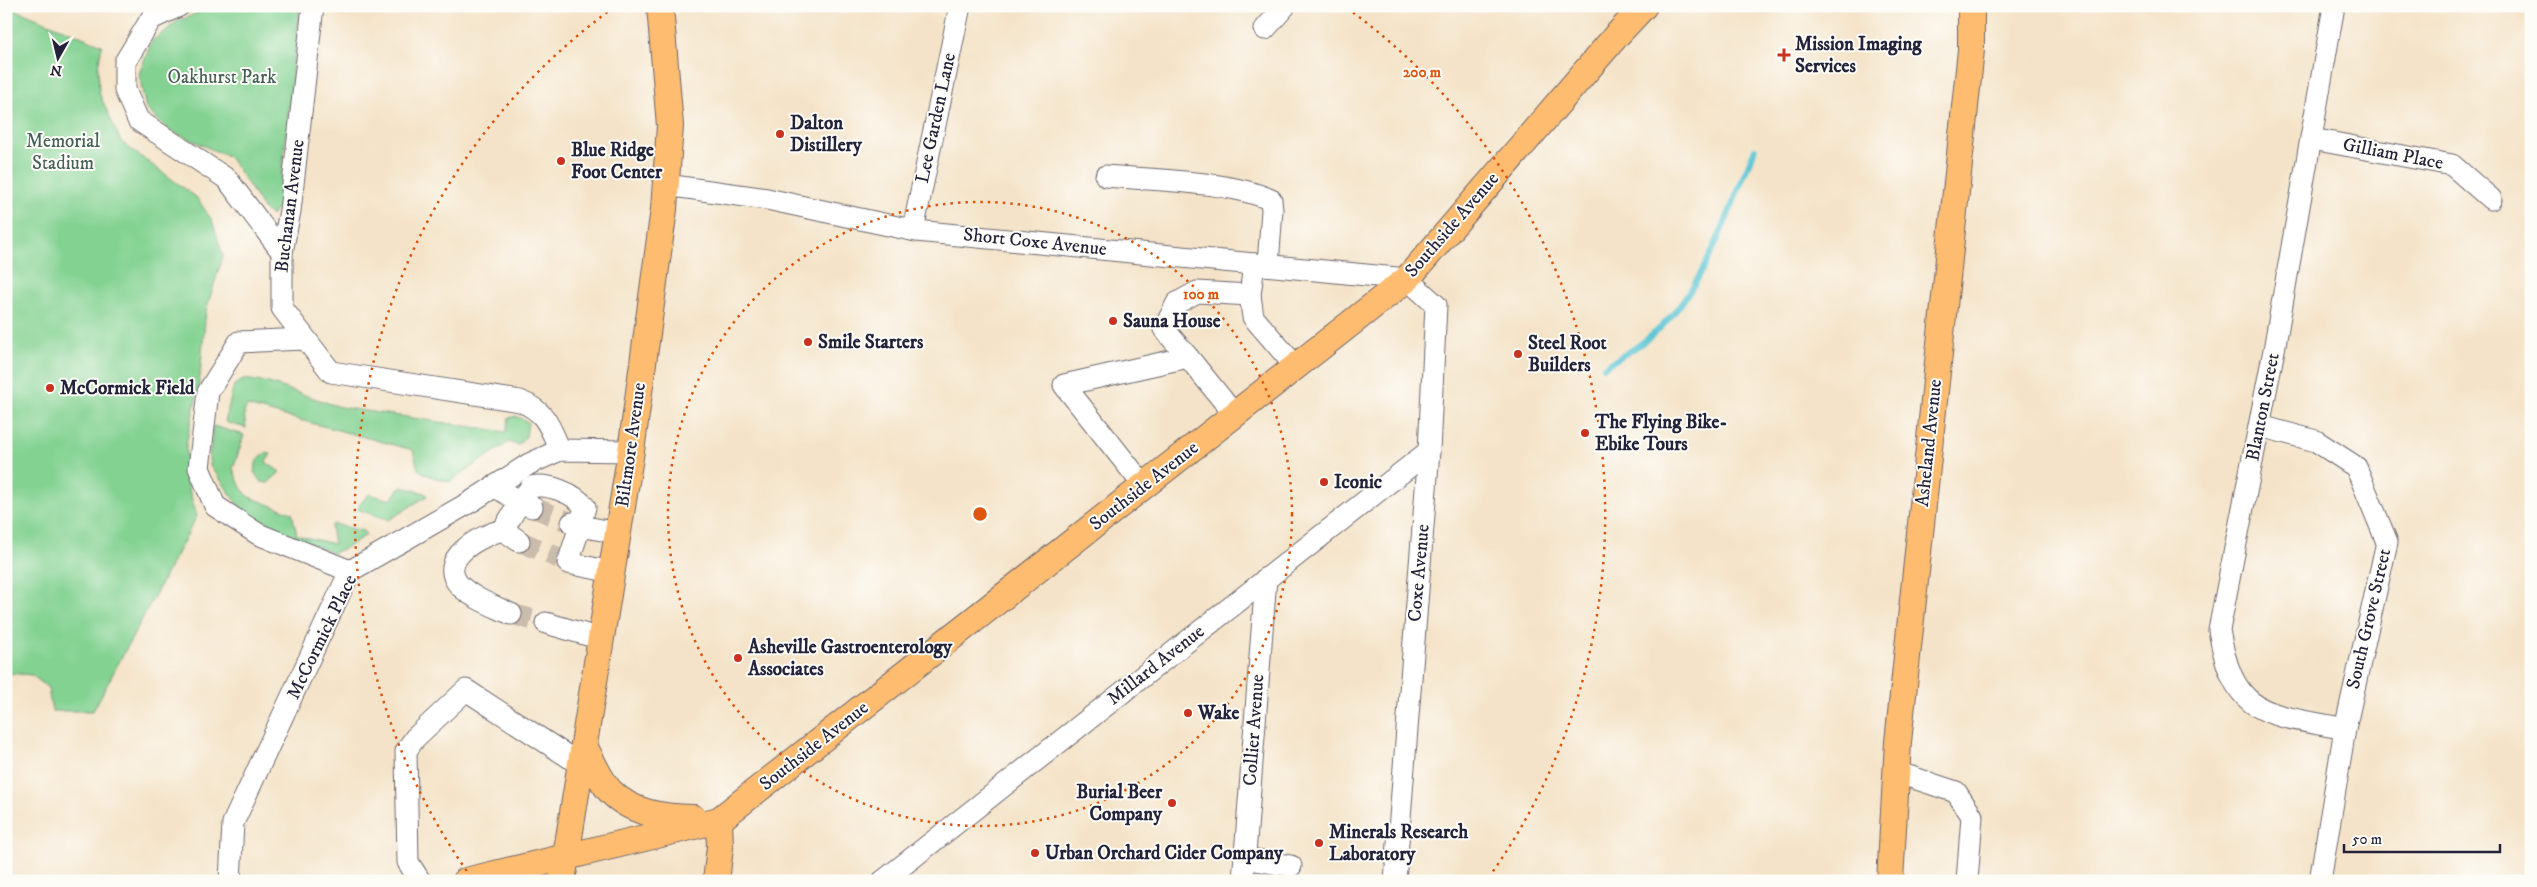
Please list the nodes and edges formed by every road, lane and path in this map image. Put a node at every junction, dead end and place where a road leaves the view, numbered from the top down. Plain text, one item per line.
1 (178, 6) edge
2 (313, 6) edge
3 (660, 6) edge
4 (960, 6) edge
5 (1285, 6) edge
6 (1644, 6) edge
7 (1971, 6) edge
8 (2334, 6) edge
9 (1266, 29) dead end
10 (2312, 139) junction
11 (1106, 176) dead end
12 (666, 184) junction
13 (2491, 199) dead end
14 (913, 230) junction
15 (282, 252) junction
16 (1261, 264) junction
17 (1407, 278) junction
18 (1250, 295) junction
19 (304, 339) junction
20 (1188, 357) junction
21 (1295, 366) junction
22 (1234, 414) junction
23 (2260, 426) junction
24 (560, 450) junction
25 (631, 451) junction
26 (1429, 451) junction
27 (494, 486) junction
28 (1144, 486) junction
29 (526, 505) junction
30 (576, 525) junction
31 (618, 533) junction
32 (350, 571) junction
33 (612, 572) junction
34 (1266, 578) junction
35 (511, 614) tunnel mouth
36 (546, 623) tunnel mouth
37 (601, 639) junction
38 (2345, 728) junction
39 (583, 756) junction
40 (1896, 772) junction
41 (719, 820) junction
42 (567, 856) junction
43 (1245, 858) junction
44 (1291, 866) dead end
45 (230, 881) edge
46 (420, 881) edge
47 (466, 881) edge
48 (562, 881) edge
49 (716, 881) edge
50 (883, 881) edge
51 (1243, 881) edge
52 (1394, 881) edge
53 (1890, 881) edge
54 (1966, 881) edge
55 (2320, 881) edge

1 - 15 street
2 - 15 street, Buchanan Avenue
3 - 12 main road, Biltmore Avenue
4 - 14 street, Lee Garden Lane
5 - 9 street
6 - 17 main road, Southside Avenue
7 - 40 main road, Asheland Avenue
8 - 10 street, Blanton Street
10 - 13 street, Gilliam Place
10 - 23 street, Blanton Street
11 - 16 street
12 - 14 street, Short Coxe Avenue
12 - 25 main road, Biltmore Avenue
14 - 16 street, Short Coxe Avenue
15 - 19 street, Buchanan Avenue
16 - 17 street, Short Coxe Avenue
16 - 18 street
17 - 21 main road, Southside Avenue
17 - 26 street, Coxe Avenue
18 - 20 street
18 - 21 street
19 - 24 street, Buchanan Avenue
19 - 32 street
20 - 22 street
20 - 28 street
21 - 22 main road, Southside Avenue
22 - 28 main road, Southside Avenue
23 - 38 street, South Grove Street
23 - 38 street, Blanton Street
24 - 25 street, McCormick Place
24 - 27 street, McCormick Place
25 - 31 main road, Biltmore Avenue
26 - 34 street, Millard Avenue
26 - 52 street, Coxe Avenue
27 - 29 street
27 - 32 street, McCormick Place
28 - 41 main road, Southside Avenue
29 - 30 street
29 - 35 street
30 - 31 street
30 - 33 street
31 - 33 main road, Biltmore Avenue
32 - 45 street, McCormick Place
33 - 37 main road, Biltmore Avenue
34 - 43 street, Collier Avenue
34 - 50 street, Millard Avenue
36 - 37 street
37 - 39 main road, Biltmore Avenue
38 - 55 street, South Grove Street
39 - 41 main road
39 - 42 main road, Biltmore Avenue
39 - 46 street
40 - 53 main road, Asheland Avenue
40 - 54 street
41 - 42 main road, Southside Avenue
41 - 49 main road
42 - 47 main road, Southside Avenue
42 - 48 main road, Biltmore Avenue
43 - 44 street
43 - 51 street, Collier Avenue

